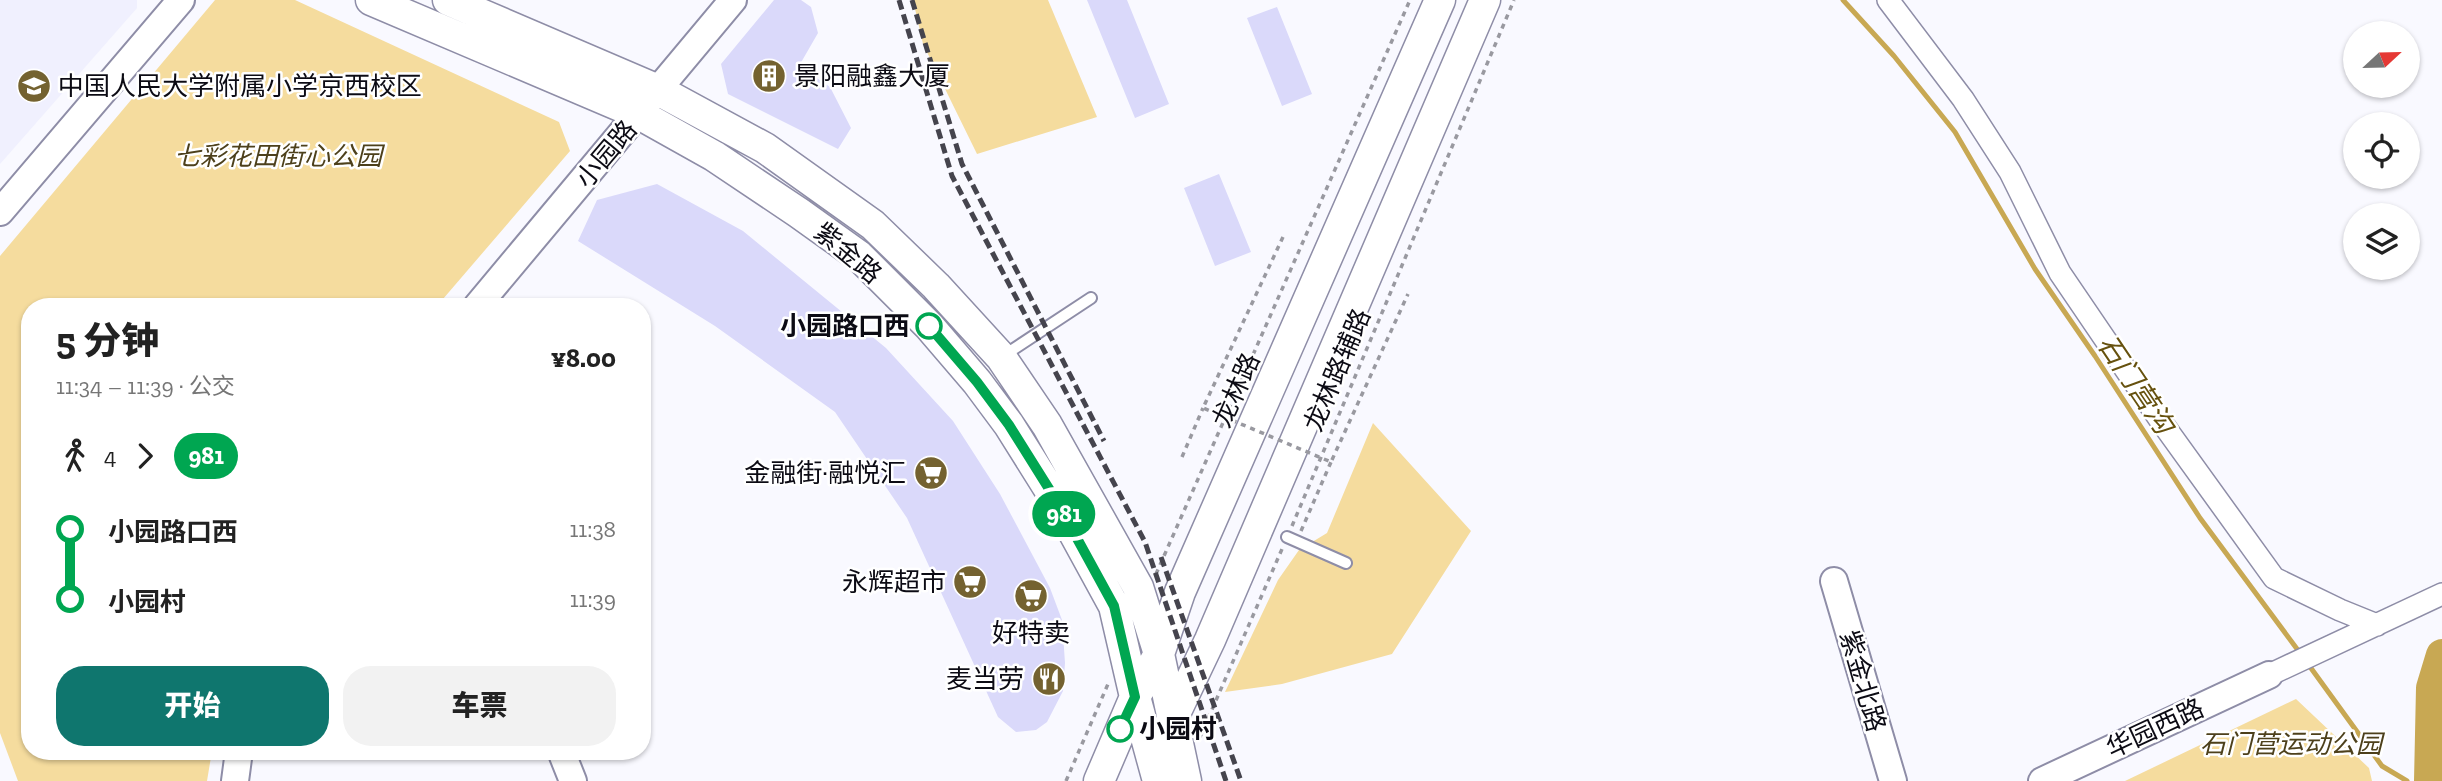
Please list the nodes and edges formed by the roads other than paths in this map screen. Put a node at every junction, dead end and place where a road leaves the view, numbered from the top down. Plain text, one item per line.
1 (181, 0) edge
2 (371, 0) edge
3 (449, 0) edge
4 (733, 0) edge
5 (1440, 0) edge
6 (1485, 0) edge
7 (1888, 0) edge
8 (659, 90) junction
9 (639, 114) junction
10 (0, 212) edge
11 (484, 298) edge
12 (1091, 298) dead end
13 (1000, 357) junction
14 (1287, 537) road end
15 (1346, 563) dead end
16 (1833, 581) dead end
17 (2442, 594) edge
18 (2377, 625) junction
19 (1159, 654) junction
20 (2269, 675) joint
21 (1135, 697) junction
22 (1171, 720) junction
23 (238, 760) edge
24 (565, 760) edge
25 (1151, 774) edge
26 (235, 781) edge
27 (573, 781) edge
28 (1099, 781) edge
29 (1186, 781) edge
30 (1893, 781) edge
31 (2042, 781) edge

1 - 10 street
2 - 9 main road, 紫金路
3 - 8 main road, 紫金路
4 - 8 street, 小园路
5 - 19 main road, 龙林路
6 - 22 main road
7 - 18 street
8 - 9 street, 小园路
8 - 13 main road, 紫金路
9 - 11 street, 小园路
9 - 21 main road, 紫金路
12 - 13 lane
13 - 19 main road, 紫金路
14 - 15 lane
16 - 30 street, 紫金北路
17 - 18 street
18 - 20 street
19 - 21 main road, 龙林路
19 - 22 main road, 紫金路
20 - 31 street, 华园西路
21 - 25 main road, 紫金路
21 - 28 main road, 龙林路
22 - 25 main road
22 - 29 main road, 紫金路
23 - 26 street
24 - 27 street

